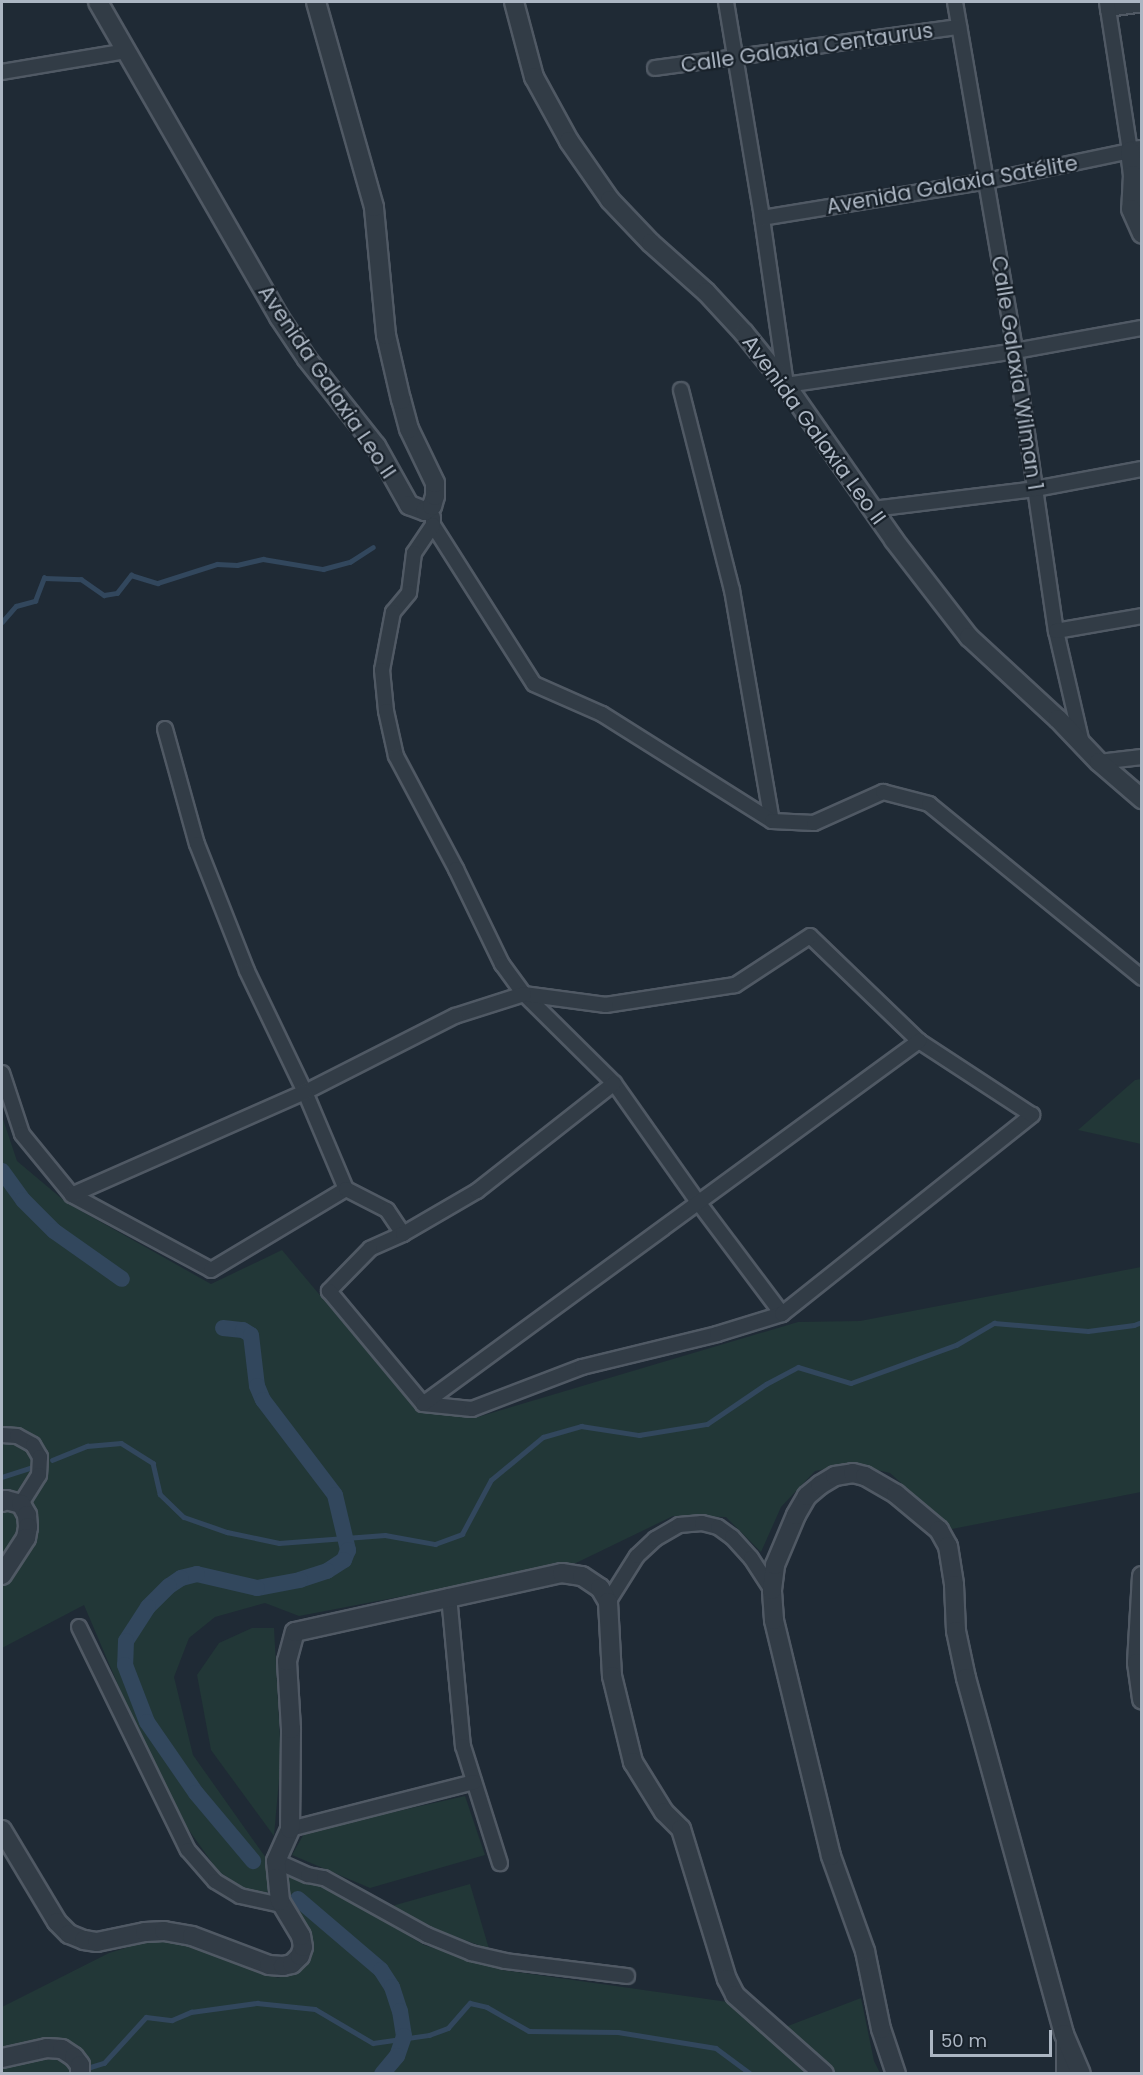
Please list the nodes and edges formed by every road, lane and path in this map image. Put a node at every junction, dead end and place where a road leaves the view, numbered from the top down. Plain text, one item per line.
1 (98, 2) edge
2 (316, 2) edge
3 (514, 2) edge
4 (726, 2) edge
5 (955, 2) edge
6 (1142, 4) edge
7 (1107, 5) edge
8 (959, 27) junction
9 (126, 51) junction
10 (735, 57) junction
11 (655, 68) dead end
12 (2, 72) edge
13 (1136, 150) edge
14 (1137, 175) edge
15 (987, 182) junction
16 (762, 218) junction
17 (1142, 234) edge
18 (1142, 328) edge
19 (1014, 351) junction
20 (786, 386) junction
21 (681, 390) dead end
22 (1142, 469) edge
23 (1035, 489) junction
24 (432, 506) junction
25 (873, 509) junction
26 (433, 525) junction
27 (1142, 616) edge
28 (1056, 631) junction
29 (165, 729) dead end
30 (1082, 744) junction
31 (1142, 757) edge
32 (1099, 762) junction
33 (1142, 799) edge
34 (772, 821) junction
35 (1142, 978) edge
36 (524, 994) junction
37 (919, 1041) junction
38 (2, 1073) edge
39 (614, 1083) junction
40 (305, 1092) junction
41 (346, 1189) junction
42 (72, 1195) junction
43 (698, 1202) junction
44 (403, 1234) junction
45 (783, 1314) junction
46 (423, 1404) junction
47 (2, 1435) edge
48 (2, 1502) edge
49 (21, 1504) junction
50 (2, 1575) edge
51 (1142, 1576) edge
52 (772, 1590) junction
53 (449, 1596) junction
54 (608, 1602) junction
55 (79, 1627) dead end
56 (1142, 1700) edge
57 (474, 1782) junction
58 (290, 1829) junction
59 (2, 1830) edge
60 (276, 1861) junction
61 (500, 1863) dead end
62 (282, 1905) junction
63 (627, 1976) dead end
64 (1064, 2034) junction
65 (2, 2058) edge
66 (80, 2073) edge
67 (824, 2073) edge
68 (896, 2073) edge
69 (1064, 2073) edge
70 (1081, 2073) edge

1 - 9 street, Avenida Galaxia Leo II
2 - 24 street, Avenida Galaxia Leo II
3 - 20 street, Avenida Galaxia Leo II
4 - 10 street
5 - 8 street, Calle Galaxia Wilman 1
6 - 7 street
7 - 13 street
8 - 10 street, Calle Galaxia Centaurus
8 - 15 street, Calle Galaxia Wilman 1
9 - 12 street
9 - 24 street, Avenida Galaxia Leo II
10 - 11 street, Calle Galaxia Centaurus
10 - 16 street
13 - 14 street
13 - 15 street, Avenida Galaxia Satélite
14 - 17 street
15 - 16 street, Avenida Galaxia Satélite
15 - 19 street, Calle Galaxia Wilman 1
16 - 20 street
18 - 19 street
19 - 20 street
19 - 23 street, Calle Galaxia Wilman 1
20 - 25 street, Avenida Galaxia Leo II
21 - 34 street
22 - 23 street
23 - 25 street
23 - 28 street, Calle Galaxia Wilman 1
24 - 26 street
25 - 30 street, Avenida Galaxia Leo II
26 - 34 street
26 - 36 street
27 - 28 street
28 - 30 street, Calle Galaxia Wilman 1
29 - 40 street
30 - 32 street, Avenida Galaxia Leo II
31 - 32 street
32 - 33 street, Avenida Galaxia Leo II
34 - 35 street
36 - 37 street
36 - 39 street
36 - 40 street
37 - 43 street
37 - 45 street
38 - 42 street
39 - 43 street
39 - 44 street
40 - 41 street
40 - 42 street
41 - 42 street
41 - 44 street
43 - 45 street
43 - 46 street
44 - 46 street
45 - 46 street
47 - 49 street
48 - 49 street
49 - 50 street
51 - 56 street
52 - 54 street
52 - 64 street
52 - 68 street
53 - 54 street
53 - 57 street
53 - 58 street
54 - 67 street
55 - 62 street
57 - 58 street
57 - 61 street
58 - 60 street
59 - 62 street
60 - 62 street
60 - 63 street
64 - 69 street
64 - 70 street
65 - 66 street

